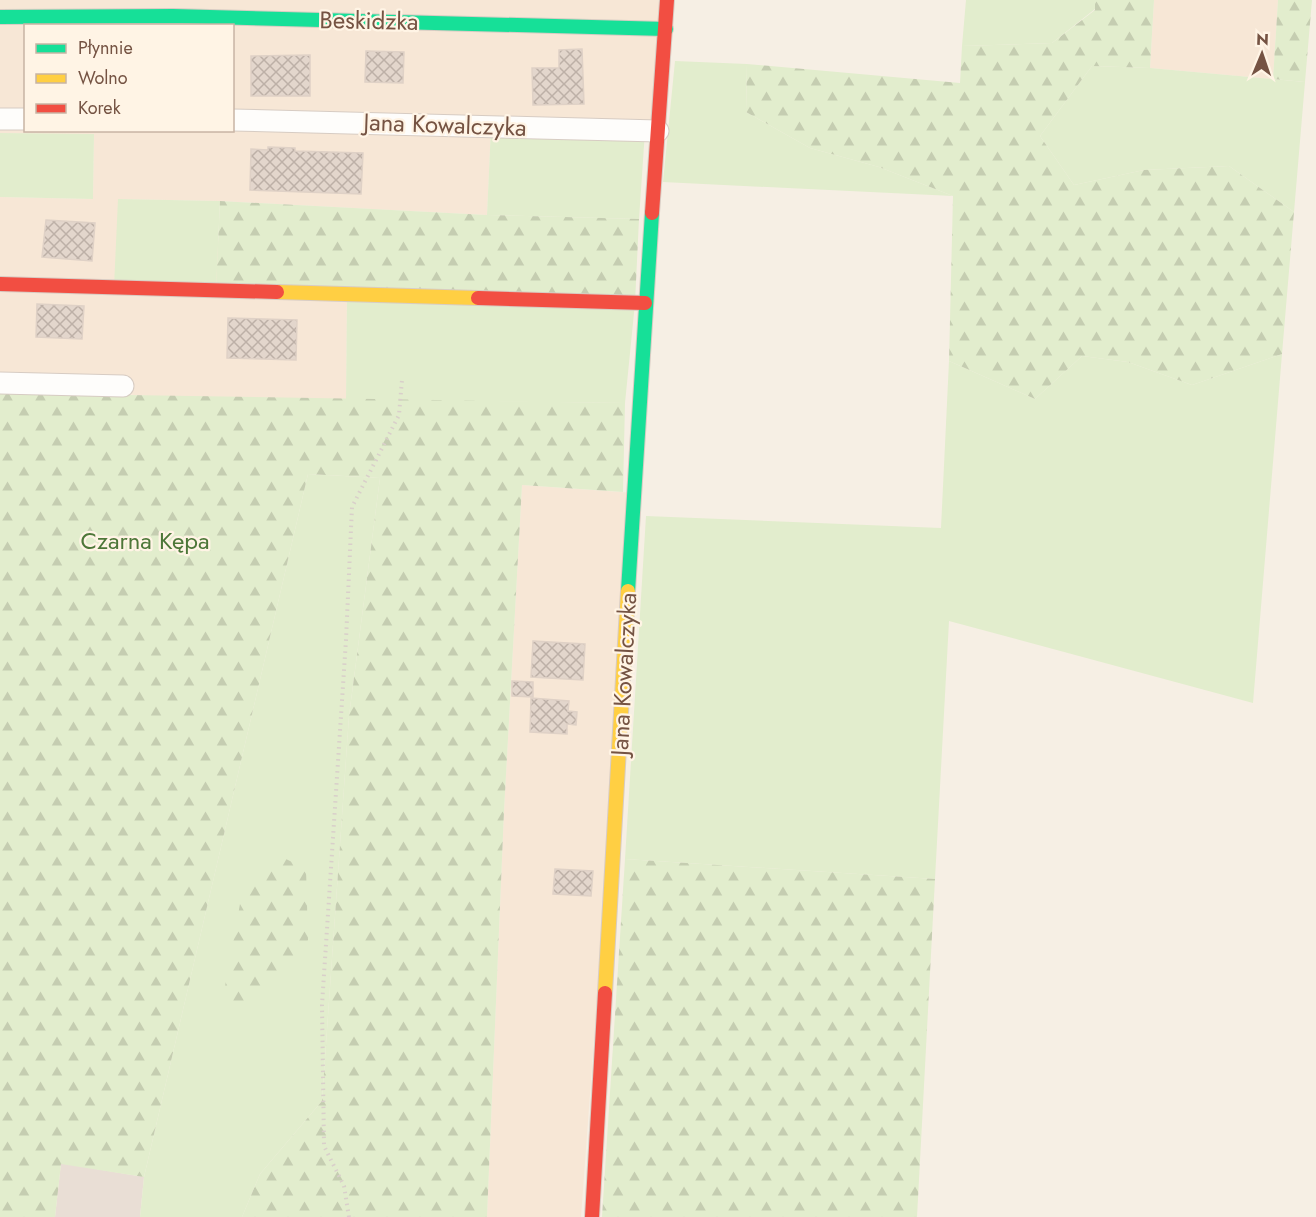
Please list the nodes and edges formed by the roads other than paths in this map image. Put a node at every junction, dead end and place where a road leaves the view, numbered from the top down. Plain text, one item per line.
1 (667, 0) edge
2 (0, 17) edge
3 (666, 29) junction
4 (0, 119) edge
5 (24, 119) edge
6 (234, 120) edge
7 (658, 131) junction
8 (0, 284) edge
9 (645, 303) junction
10 (0, 383) edge
11 (123, 386) dead end
12 (592, 1217) edge

1 - 3 street, Jana Kowalczyka
2 - 3 street, Beskidzka
3 - 7 street, Jana Kowalczyka
4 - 5 street
6 - 7 street, Jana Kowalczyka
7 - 9 street, Jana Kowalczyka
8 - 9 street
9 - 12 street, Jana Kowalczyka
10 - 11 street

